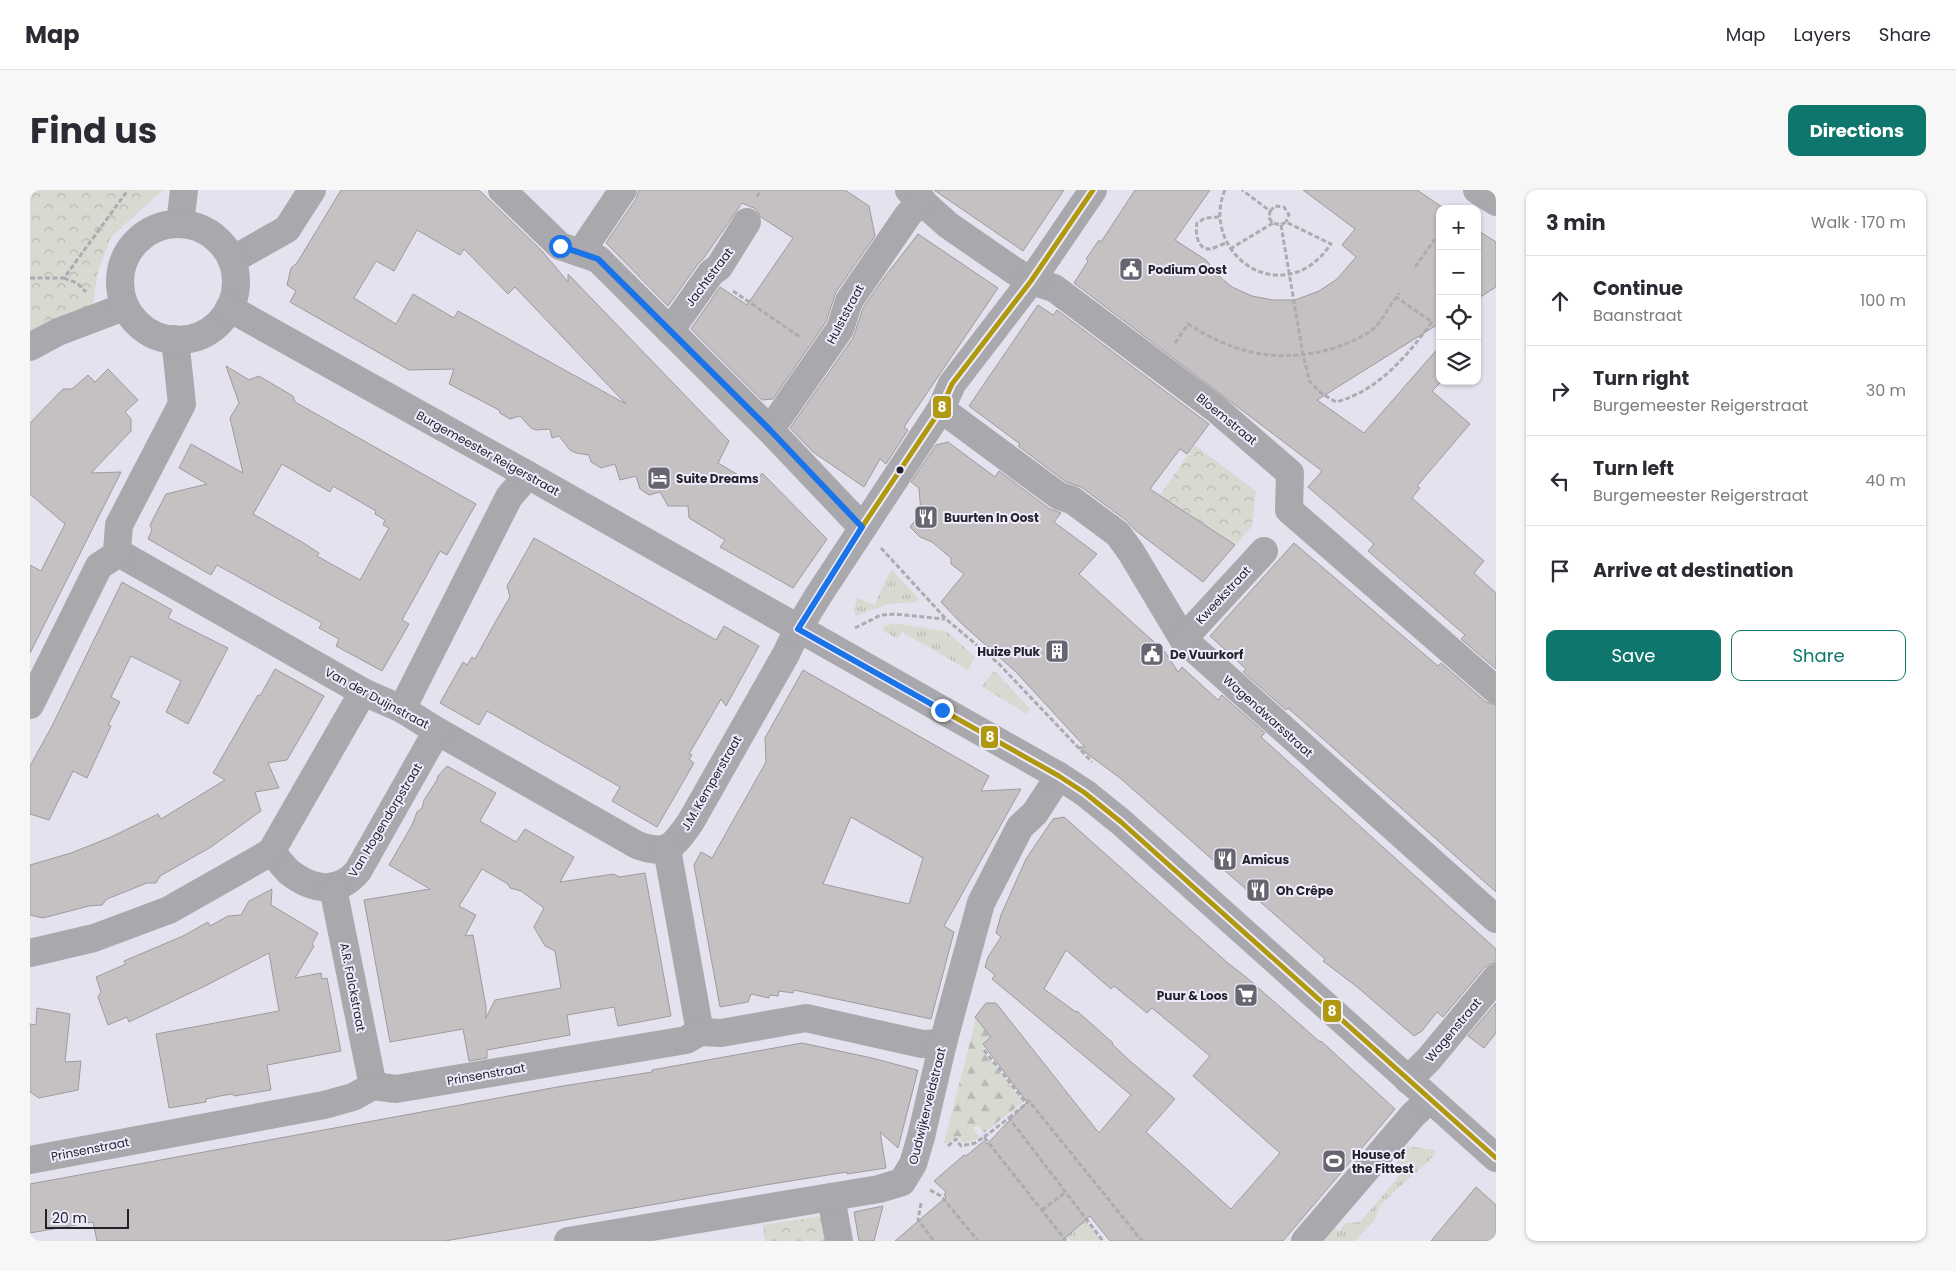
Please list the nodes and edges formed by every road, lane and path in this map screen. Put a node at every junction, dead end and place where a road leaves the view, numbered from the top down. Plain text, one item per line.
1 (128, 190) edge
2 (184, 190) edge
3 (312, 190) edge
4 (502, 190) edge
5 (623, 190) edge
6 (1093, 190) edge
7 (1225, 190) edge
8 (1242, 190) edge
9 (1477, 190) edge
10 (916, 195) edge
11 (1496, 202) edge
12 (1270, 211) junction
13 (1219, 216) junction
14 (747, 222) dead end
15 (1286, 222) junction
16 (1273, 223) junction
17 (180, 224) junction
18 (1281, 225) junction
19 (1435, 239) dead end
20 (1227, 243) junction
21 (1230, 249) junction
22 (581, 252) junction
23 (232, 260) junction
24 (1415, 267) dead end
25 (715, 270) junction
26 (1289, 273) junction
27 (30, 278) edge
28 (1031, 281) junction
29 (1398, 293) dead end
30 (1396, 297) junction
31 (124, 307) junction
32 (229, 308) junction
33 (670, 331) junction
34 (802, 338) dead end
35 (175, 339) junction
36 (30, 347) edge
37 (1303, 355) junction
38 (1159, 366) junction
39 (942, 409) junction
40 (770, 430) junction
41 (528, 475) junction
42 (862, 527) junction
43 (1264, 551) dead end
44 (117, 552) junction
45 (946, 619) junction
46 (798, 629) junction
47 (1182, 639) junction
48 (835, 650) junction
49 (1496, 690) edge
50 (363, 692) junction
51 (30, 705) edge
52 (402, 709) junction
53 (437, 731) junction
54 (1059, 776) junction
55 (1085, 793) junction
56 (667, 849) junction
57 (271, 852) junction
58 (333, 888) junction
59 (1496, 919) edge
60 (30, 953) edge
61 (1496, 978) edge
62 (700, 1032) junction
63 (943, 1043) junction
64 (984, 1050) dead end
65 (1408, 1080) junction
66 (373, 1086) junction
67 (1429, 1100) junction
68 (1026, 1103) junction
69 (1008, 1118) junction
70 (984, 1137) junction
71 (942, 1150) dead end
72 (1496, 1158) edge
73 (30, 1160) edge
74 (930, 1183) dead end
75 (1066, 1192) junction
76 (831, 1197) junction
77 (922, 1200) dead end
78 (1042, 1210) junction
79 (568, 1241) edge
80 (839, 1241) edge
81 (934, 1241) edge
82 (978, 1241) edge
83 (1066, 1241) edge
84 (1104, 1241) edge
85 (1142, 1241) edge
86 (1305, 1241) edge

1 - 27 path
2 - 17 street
3 - 23 street
4 - 22 street
5 - 22 street
6 - 28 street
7 - 13 path
8 - 12 path
9 - 11 street
10 - 28 street, Bloemstraat
10 - 40 street, Hulststraat
12 - 15 path
12 - 16 path
13 - 20 path
13 - 20 path
14 - 25 street, Jachtstraat
15 - 18 path
15 - 26 path
16 - 18 path
16 - 21 path
17 - 23 street
17 - 31 street
18 - 26 path
19 - 24 path
20 - 21 path
21 - 26 path
22 - 33 street
23 - 32 street
25 - 33 street, Jachtstraat
25 - 34 path
26 - 37 path
28 - 38 street, Bloemstraat
28 - 39 street
29 - 30 path
30 - 37 path
30 - 37 path
31 - 35 street
31 - 36 street
32 - 35 street
32 - 41 street, Burgemeester Reigerstraat
33 - 40 street
35 - 44 street
37 - 38 path
38 - 49 street, Bloemstraat
39 - 42 street
39 - 47 street, Wagendwarsstraat
40 - 42 street
41 - 46 street, Burgemeester Reigerstraat
41 - 52 street
42 - 45 path
42 - 46 street
43 - 47 street, Kweekstraat
44 - 50 street, Van der Duijnstraat
44 - 51 street
45 - 48 path
45 - 55 path
46 - 48 street, Burgemeester Reigerstraat
46 - 56 street, J.M. Kemperstraat
47 - 59 street, Wagendwarsstraat
48 - 54 street, Burgemeester Reigerstraat
50 - 52 street, Van der Duijnstraat
50 - 57 street
52 - 53 street, Van der Duijnstraat
53 - 56 street, Van der Duijnstraat
53 - 58 street, Van Hogendorpstraat
54 - 55 street, Burgemeester Reigerstraat
54 - 63 street, Oudwijkerveldstraat
55 - 65 street, Burgemeester Reigerstraat
56 - 62 street
57 - 58 street
57 - 60 street
58 - 66 street, A.R. Falckstraat
61 - 65 street, Wagenstraat
62 - 63 street, Prinsenstraat
62 - 66 street, Prinsenstraat
63 - 76 street, Oudwijkerveldstraat
64 - 68 path
65 - 67 street, Burgemeester Reigerstraat
66 - 73 street, Prinsenstraat
67 - 72 street, Burgemeester Reigerstraat
67 - 86 street
68 - 69 path, Oudwijkerveldstraat
68 - 85 path
69 - 70 path, Oudwijkerveldstraat
69 - 75 path
70 - 71 path, Oudwijkerveldstraat
70 - 78 path
74 - 82 path
75 - 78 path
75 - 84 path
76 - 79 street, Oudwijkerveldstraat
76 - 80 street
77 - 81 path
78 - 83 path

